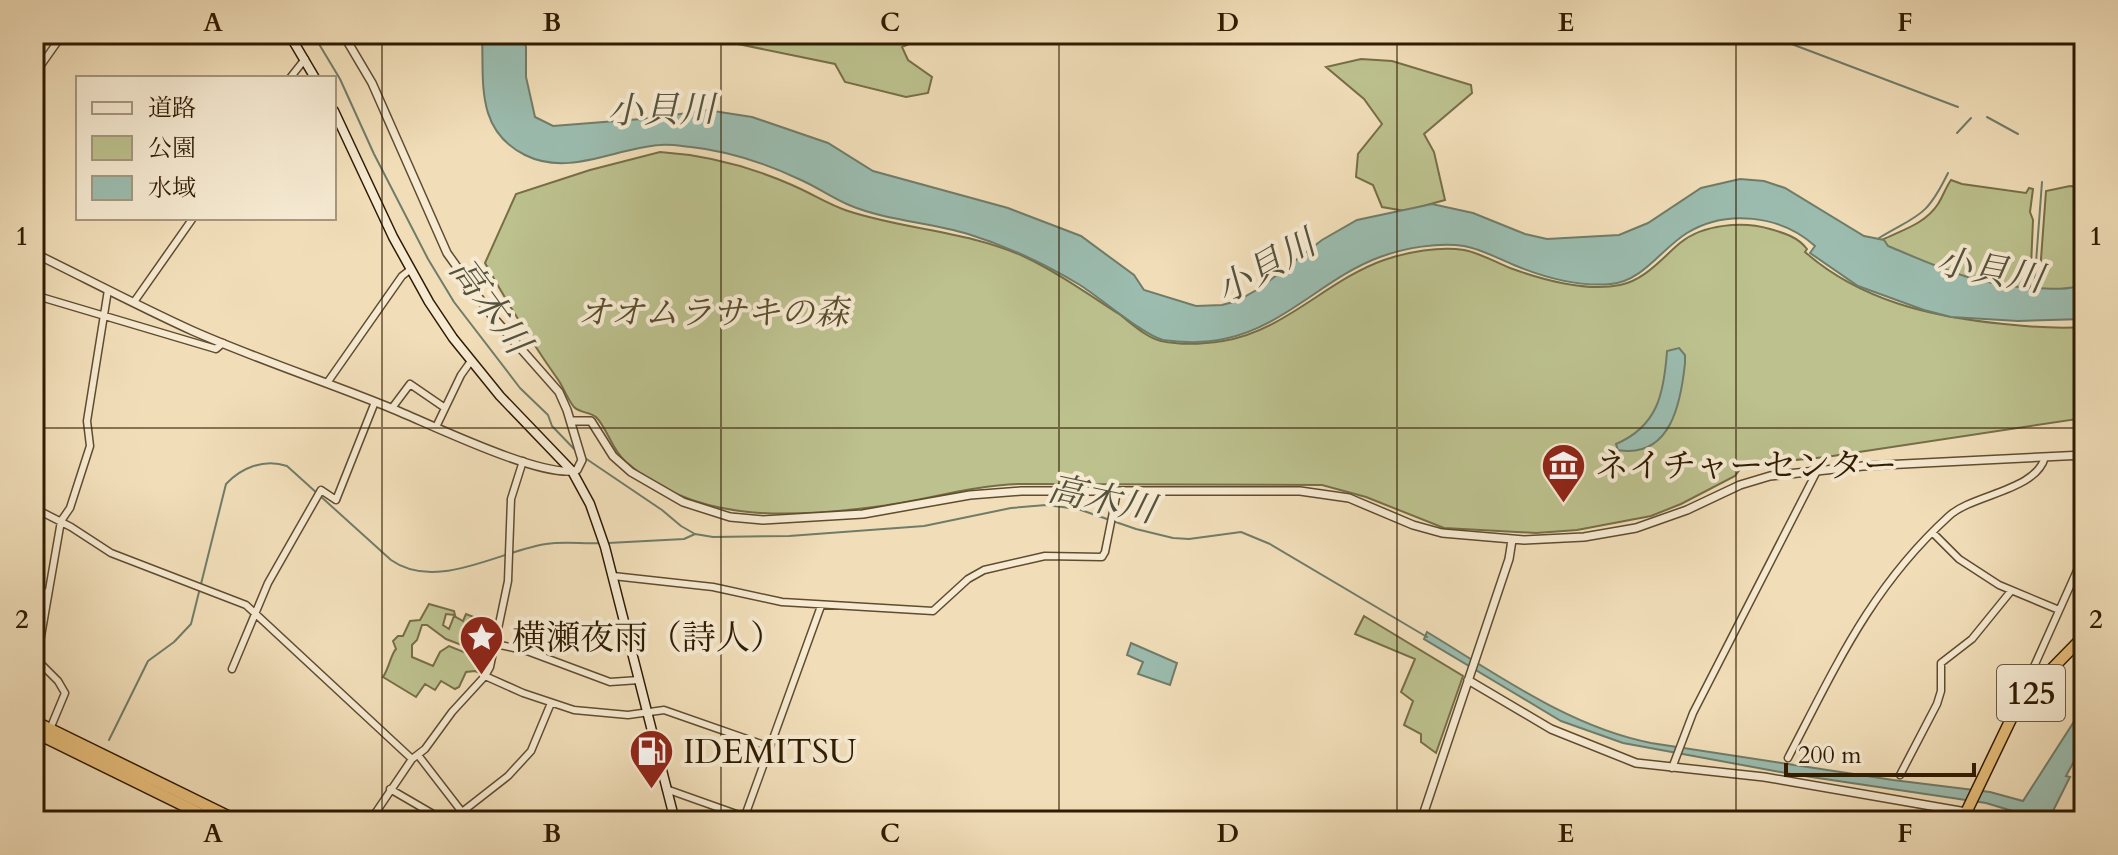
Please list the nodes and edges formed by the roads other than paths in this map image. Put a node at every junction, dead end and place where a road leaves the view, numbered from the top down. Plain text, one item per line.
1 (63, 34) edge
2 (289, 34) edge
3 (343, 34) edge
4 (305, 59) junction
5 (34, 75) edge
6 (292, 76) edge
7 (314, 76) edge
8 (336, 115) edge
9 (192, 220) edge
10 (34, 253) edge
11 (411, 269) junction
12 (108, 290) junction
13 (34, 295) edge
14 (134, 302) junction
15 (103, 317) junction
16 (223, 343) junction
17 (471, 361) junction
18 (327, 383) junction
19 (375, 402) junction
20 (392, 408) junction
21 (445, 408) junction
22 (571, 421) junction
23 (436, 427) junction
24 (2084, 455) edge
25 (2045, 457) junction
26 (523, 461) junction
27 (572, 471) junction
28 (1817, 471) junction
29 (1117, 492) junction
30 (34, 508) edge
31 (61, 521) junction
32 (1933, 533) junction
33 (1512, 540) junction
34 (2084, 555) edge
35 (613, 576) junction
36 (34, 587) edge
37 (2011, 591) junction
38 (48, 594) junction
39 (821, 606) junction
40 (2059, 610) junction
41 (254, 612) junction
42 (2084, 636) edge
43 (496, 644) junction
44 (232, 669) dead end
45 (485, 676) junction
46 (1469, 677) junction
47 (639, 680) junction
48 (2040, 681) junction
49 (551, 703) junction
50 (647, 711) junction
51 (34, 721) edge
52 (43, 732) edge
53 (770, 747) junction
54 (34, 753) edge
55 (415, 757) junction
56 (1788, 758) dead end
57 (1674, 764) junction
58 (1900, 775) dead end
59 (390, 789) junction
60 (666, 789) junction
61 (462, 812) junction
62 (1966, 813) edge
63 (215, 821) edge
64 (238, 821) edge
65 (370, 821) edge
66 (445, 821) edge
67 (459, 821) edge
68 (474, 821) edge
69 (675, 821) edge
70 (1421, 821) edge

1 - 5 street
2 - 4 main road
3 - 22 street
4 - 6 street
4 - 7 main road
8 - 11 main road
9 - 14 street
10 - 12 street
11 - 17 main road
11 - 18 street
12 - 14 street
12 - 15 street
13 - 15 street
14 - 16 street
15 - 16 street
15 - 31 street
16 - 18 street
17 - 21 street
17 - 27 main road
18 - 19 street
19 - 20 street
19 - 41 street
20 - 21 street
20 - 23 street
21 - 23 street
22 - 27 street
22 - 29 street
23 - 26 street
24 - 25 street
25 - 28 street
25 - 32 street
26 - 27 street
26 - 43 street
27 - 35 main road
28 - 33 street
28 - 57 street
29 - 33 street
29 - 39 street
30 - 31 street
31 - 38 street
31 - 41 street
32 - 37 street
32 - 56 street
33 - 46 street
34 - 40 street
35 - 39 street
35 - 47 main road
36 - 38 street
37 - 40 street
37 - 58 street
38 - 52 street
39 - 53 street
40 - 48 street
41 - 44 street
41 - 55 street
42 - 48 highway, 125
43 - 45 street
43 - 47 street
45 - 49 street
45 - 55 street
46 - 57 street
46 - 70 street
47 - 50 main road
48 - 62 highway, 125
49 - 50 street
49 - 61 street
50 - 53 street
50 - 60 main road
51 - 52 highway
52 - 54 main road
52 - 63 highway
52 - 64 highway
53 - 60 street
55 - 59 street
55 - 61 street
57 - 62 street
59 - 65 street
59 - 66 street
60 - 69 main road
61 - 67 street
61 - 68 street

